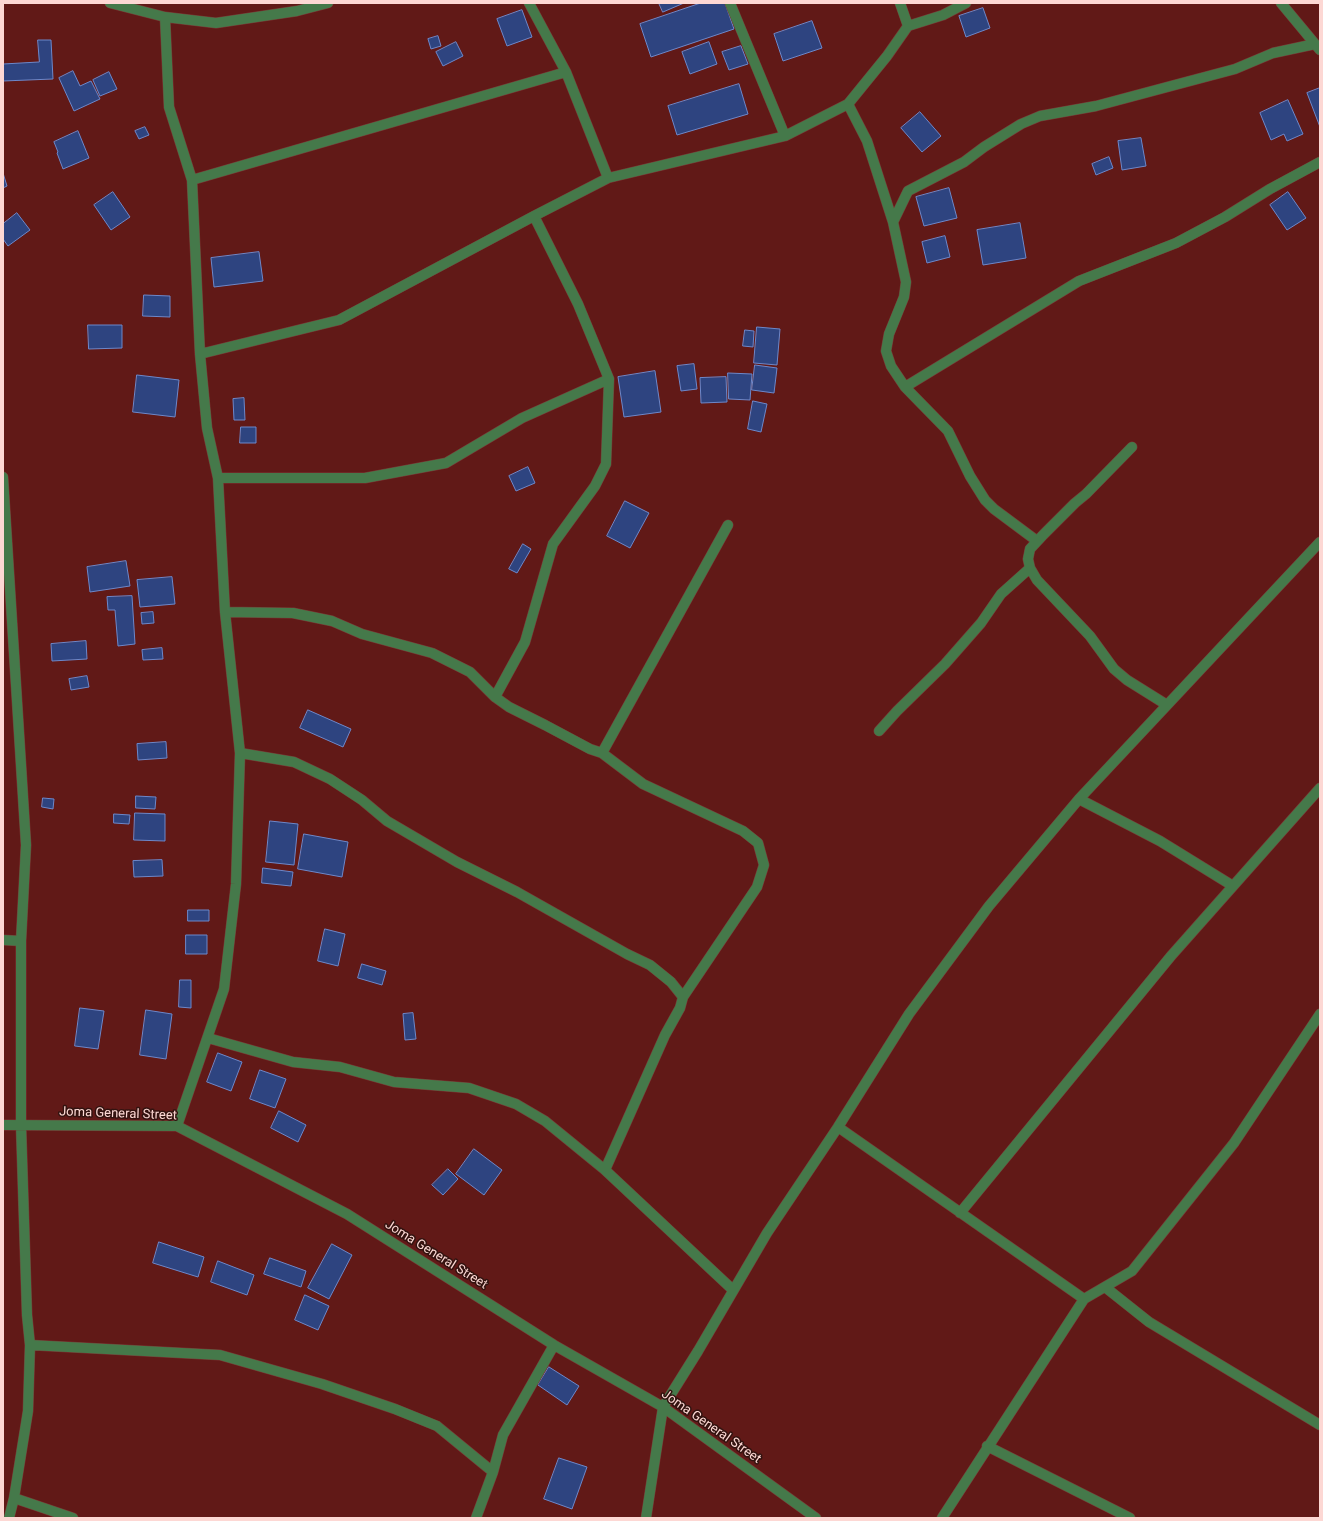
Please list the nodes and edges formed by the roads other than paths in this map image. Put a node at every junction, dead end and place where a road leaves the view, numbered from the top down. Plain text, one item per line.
1 (110, 3) edge
2 (328, 3) edge
3 (529, 3) edge
4 (730, 3) edge
5 (900, 3) edge
6 (966, 3) edge
7 (1281, 3) edge
8 (165, 17) junction
9 (908, 26) junction
10 (1318, 47) edge
11 (566, 72) junction
12 (848, 104) junction
13 (785, 136) junction
14 (1320, 162) edge
15 (608, 178) junction
16 (192, 180) junction
17 (534, 216) junction
18 (893, 222) junction
19 (200, 354) junction
20 (609, 380) junction
21 (905, 387) junction
22 (1132, 447) dead end
23 (3, 477) edge
24 (218, 478) junction
25 (728, 525) dead end
26 (1037, 541) junction
27 (1320, 542) edge
28 (1030, 568) junction
29 (225, 612) junction
30 (495, 696) junction
31 (1167, 705) junction
32 (879, 731) dead end
33 (240, 752) junction
34 (602, 753) junction
35 (1320, 788) edge
36 (1079, 799) junction
37 (1233, 886) junction
38 (3, 940) edge
39 (21, 941) junction
40 (683, 997) junction
41 (1320, 1014) edge
42 (208, 1038) junction
43 (21, 1124) junction
44 (3, 1125) edge
45 (177, 1126) junction
46 (838, 1127) junction
47 (605, 1170) junction
48 (960, 1213) junction
49 (1105, 1286) junction
50 (733, 1290) junction
51 (1084, 1299) junction
52 (30, 1345) junction
53 (554, 1345) junction
54 (663, 1407) junction
55 (1320, 1425) edge
56 (987, 1446) junction
57 (493, 1472) junction
58 (14, 1498) junction
59 (9, 1518) edge
60 (73, 1518) edge
61 (476, 1518) edge
62 (646, 1518) edge
63 (816, 1518) edge
64 (942, 1518) edge
65 (1130, 1518) edge

1 - 8 street
2 - 8 street
3 - 11 street
4 - 13 street
5 - 9 street
6 - 9 street
7 - 10 street
8 - 16 street
9 - 12 street
10 - 18 street
11 - 15 street
11 - 16 street
12 - 13 street
12 - 18 street
13 - 15 street
14 - 21 street
15 - 17 street
16 - 19 street
17 - 19 street
17 - 20 street
18 - 21 street
19 - 24 street
20 - 24 street
20 - 30 street
21 - 26 street
22 - 26 street
23 - 39 street
24 - 29 street
25 - 34 street
26 - 28 street
27 - 31 street
28 - 31 street
28 - 32 street
29 - 30 street
29 - 33 street
30 - 34 street
31 - 36 street
33 - 40 street
33 - 42 street
34 - 40 street
35 - 37 street
36 - 37 street
36 - 46 street
37 - 48 street
38 - 39 street
39 - 43 street
40 - 47 street
41 - 49 street
42 - 45 street
42 - 47 street
43 - 44 street, Joma General Street
43 - 45 street, Joma General Street
43 - 52 street
45 - 53 street, Joma General Street
46 - 48 street
46 - 50 street
47 - 50 street
48 - 51 street
49 - 51 street
49 - 55 street
50 - 54 street
51 - 56 street
52 - 57 street
52 - 58 street
53 - 54 street, Joma General Street
53 - 57 street
54 - 62 street
54 - 63 street, Joma General Street
56 - 64 street
56 - 65 street
57 - 61 street
58 - 59 street
58 - 60 street

